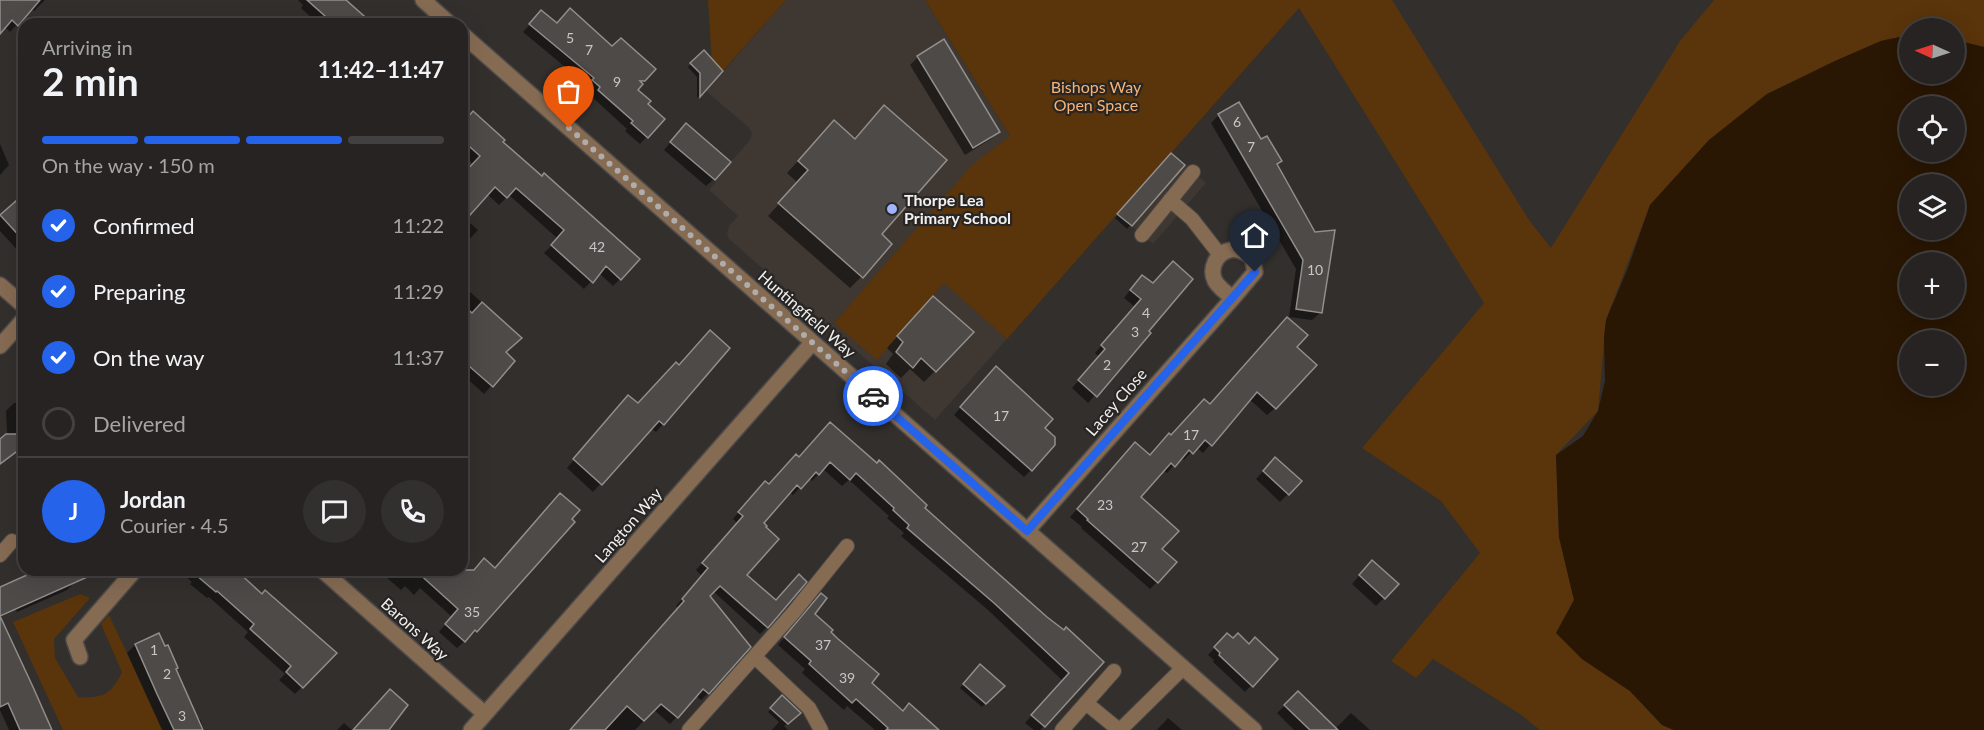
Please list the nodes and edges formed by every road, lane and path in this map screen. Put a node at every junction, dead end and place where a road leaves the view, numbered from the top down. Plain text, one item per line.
1 (423, 0) edge
2 (443, 18) edge
3 (468, 39) edge
4 (1193, 172) dead end
5 (1170, 200) junction
6 (1142, 235) dead end
7 (1220, 255) junction
8 (0, 285) edge
9 (1233, 298) junction
10 (18, 301) edge
11 (18, 326) edge
12 (812, 343) junction
13 (0, 346) edge
14 (1027, 531) junction
15 (12, 541) dead end
16 (847, 546) dead end
17 (0, 555) edge
18 (130, 576) edge
19 (329, 576) edge
20 (80, 657) dead end
21 (755, 657) junction
22 (1183, 668) junction
23 (1114, 671) dead end
24 (1086, 703) junction
25 (485, 714) junction
26 (471, 730) edge
27 (689, 730) edge
28 (820, 730) edge
29 (1062, 730) edge
30 (1120, 730) edge
31 (1254, 730) edge

1 - 2 street
3 - 12 street, Huntingfield Way
4 - 5 lane
5 - 6 lane
5 - 7 lane
7 - 9 street
7 - 9 street, Lacey Close
8 - 10 street
9 - 14 street, Lacey Close
11 - 13 street
12 - 14 street, Huntingfield Way
12 - 25 street, Langton Way
14 - 22 street, Huntingfield Way
15 - 17 lane
16 - 21 lane
18 - 20 street
19 - 25 street, Barons Way
21 - 27 lane
21 - 28 lane
22 - 30 lane
22 - 31 street, Huntingfield Way
23 - 24 lane
24 - 29 lane
24 - 30 lane
25 - 26 street, Langton Way

